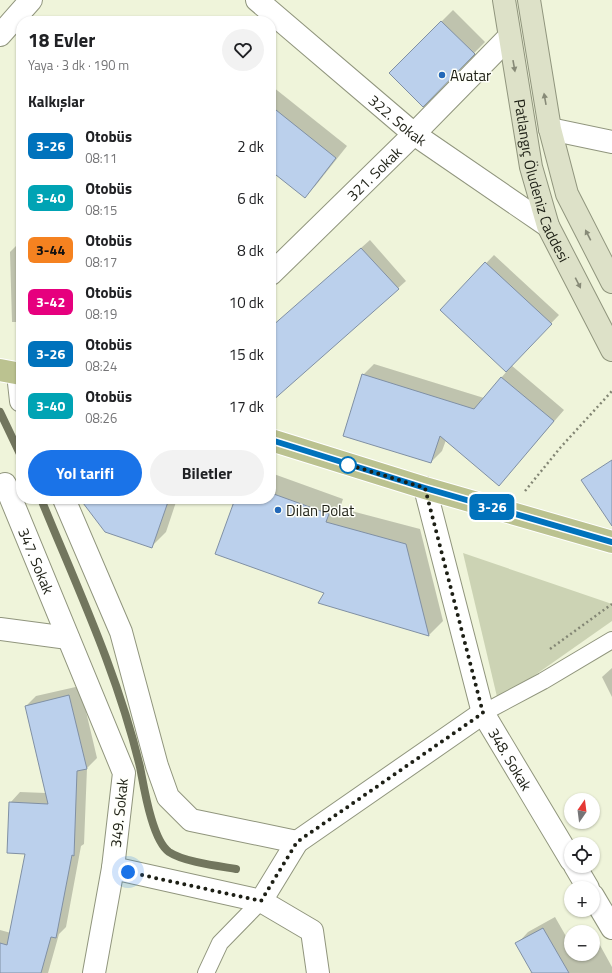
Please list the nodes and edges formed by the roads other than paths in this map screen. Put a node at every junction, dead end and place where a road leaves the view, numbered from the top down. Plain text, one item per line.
1 (31, 0) edge
2 (257, 0) edge
3 (504, 0) edge
4 (530, 0) edge
5 (17, 16) edge
6 (276, 16) edge
7 (276, 16) edge
8 (16, 17) edge
9 (0, 35) edge
10 (509, 37) junction
11 (550, 129) junction
12 (414, 134) junction
13 (612, 142) edge
14 (548, 226) junction
15 (276, 269) edge
16 (612, 282) edge
17 (612, 350) edge
18 (13, 373) edge
19 (16, 384) edge
20 (276, 442) edge
21 (5, 484) dead end
22 (425, 488) junction
23 (66, 504) edge
24 (607, 537) edge
25 (0, 629) edge
26 (68, 638) junction
27 (612, 640) edge
28 (483, 713) junction
29 (297, 842) junction
30 (564, 848) edge
31 (113, 868) junction
32 (261, 901) junction
33 (600, 908) edge
34 (612, 928) edge
35 (94, 973) edge
36 (206, 973) edge
37 (318, 973) edge

1 - 5 street
2 - 7 street, 322. Sokak
3 - 10 main road, Patlangıç Öludeniz Caddesi
11 -> 4 main road, Patlangıç Öludeniz Caddesi
6 - 12 street, 322. Sokak
8 - 9 street
10 - 12 street, 321. Sokak
10 -> 14 main road, Patlangıç Öludeniz Caddesi
11 - 13 street
16 -> 11 main road, Patlangıç Öludeniz Caddesi
12 - 14 street, 322. Sokak
12 - 15 street, 321. Sokak
14 -> 17 main road, Patlangıç Öludeniz Caddesi
18 - 19 street
20 - 22 main road
21 - 26 street, 347. Sokak
22 - 24 main road
22 - 28 street, 348. Sokak
23 - 29 street
25 - 26 street
26 - 31 street, 349. Sokak
27 - 28 lane
28 - 29 street
28 - 30 street, 348. Sokak
29 - 32 street
31 - 32 street
31 - 35 street, 349. Sokak
32 - 36 lane
32 - 37 street
33 - 34 street

